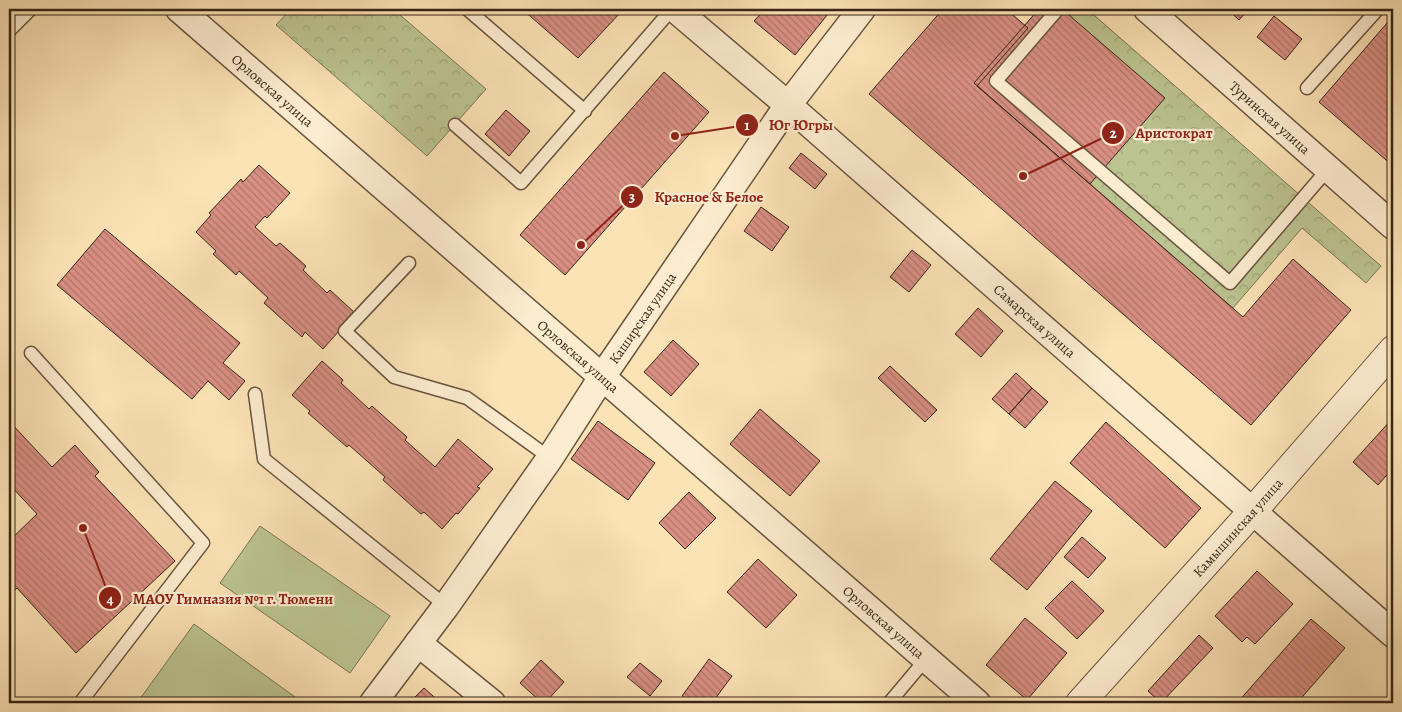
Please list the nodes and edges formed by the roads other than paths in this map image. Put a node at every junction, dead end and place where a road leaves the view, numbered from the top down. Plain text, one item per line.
1 (31, 9) edge
2 (179, 9) edge
3 (467, 9) edge
4 (674, 9) edge
5 (862, 9) edge
6 (1058, 9) edge
7 (1147, 9) edge
8 (1378, 9) edge
9 (9, 32) edge
10 (1307, 88) dead end
11 (788, 105) junction
12 (585, 111) junction
13 (455, 124) dead end
14 (1328, 169) junction
15 (1393, 226) edge
16 (409, 263) dead end
17 (1393, 350) edge
18 (31, 353) dead end
19 (602, 377) junction
20 (255, 394) dead end
21 (550, 458) junction
22 (1252, 512) junction
23 (446, 606) junction
24 (1393, 634) edge
25 (418, 643) junction
26 (926, 659) junction
27 (80, 703) edge
28 (374, 703) edge
29 (492, 703) edge
30 (889, 703) edge
31 (977, 703) edge
32 (1080, 703) edge

1 - 9 lane
2 - 19 street, Орловская улица
3 - 12 lane
4 - 11 street, Самарская улица
4 - 12 lane
5 - 11 street, Каширская улица
6 - 14 lane
7 - 14 street, Туринская улица
8 - 10 lane
11 - 19 street, Каширская улица
11 - 22 street, Самарская улица
12 - 13 lane
14 - 15 street, Туринская улица
16 - 21 lane
17 - 22 street, Камышинская улица
18 - 27 lane
19 - 21 street, Каширская улица
19 - 26 street, Орловская улица
20 - 23 lane
21 - 23 street, Каширская улица
22 - 24 street, Самарская улица
22 - 32 street, Камышинская улица
23 - 25 street, Каширская улица
25 - 28 street, Каширская улица
25 - 29 street
26 - 30 lane
26 - 31 street, Орловская улица

